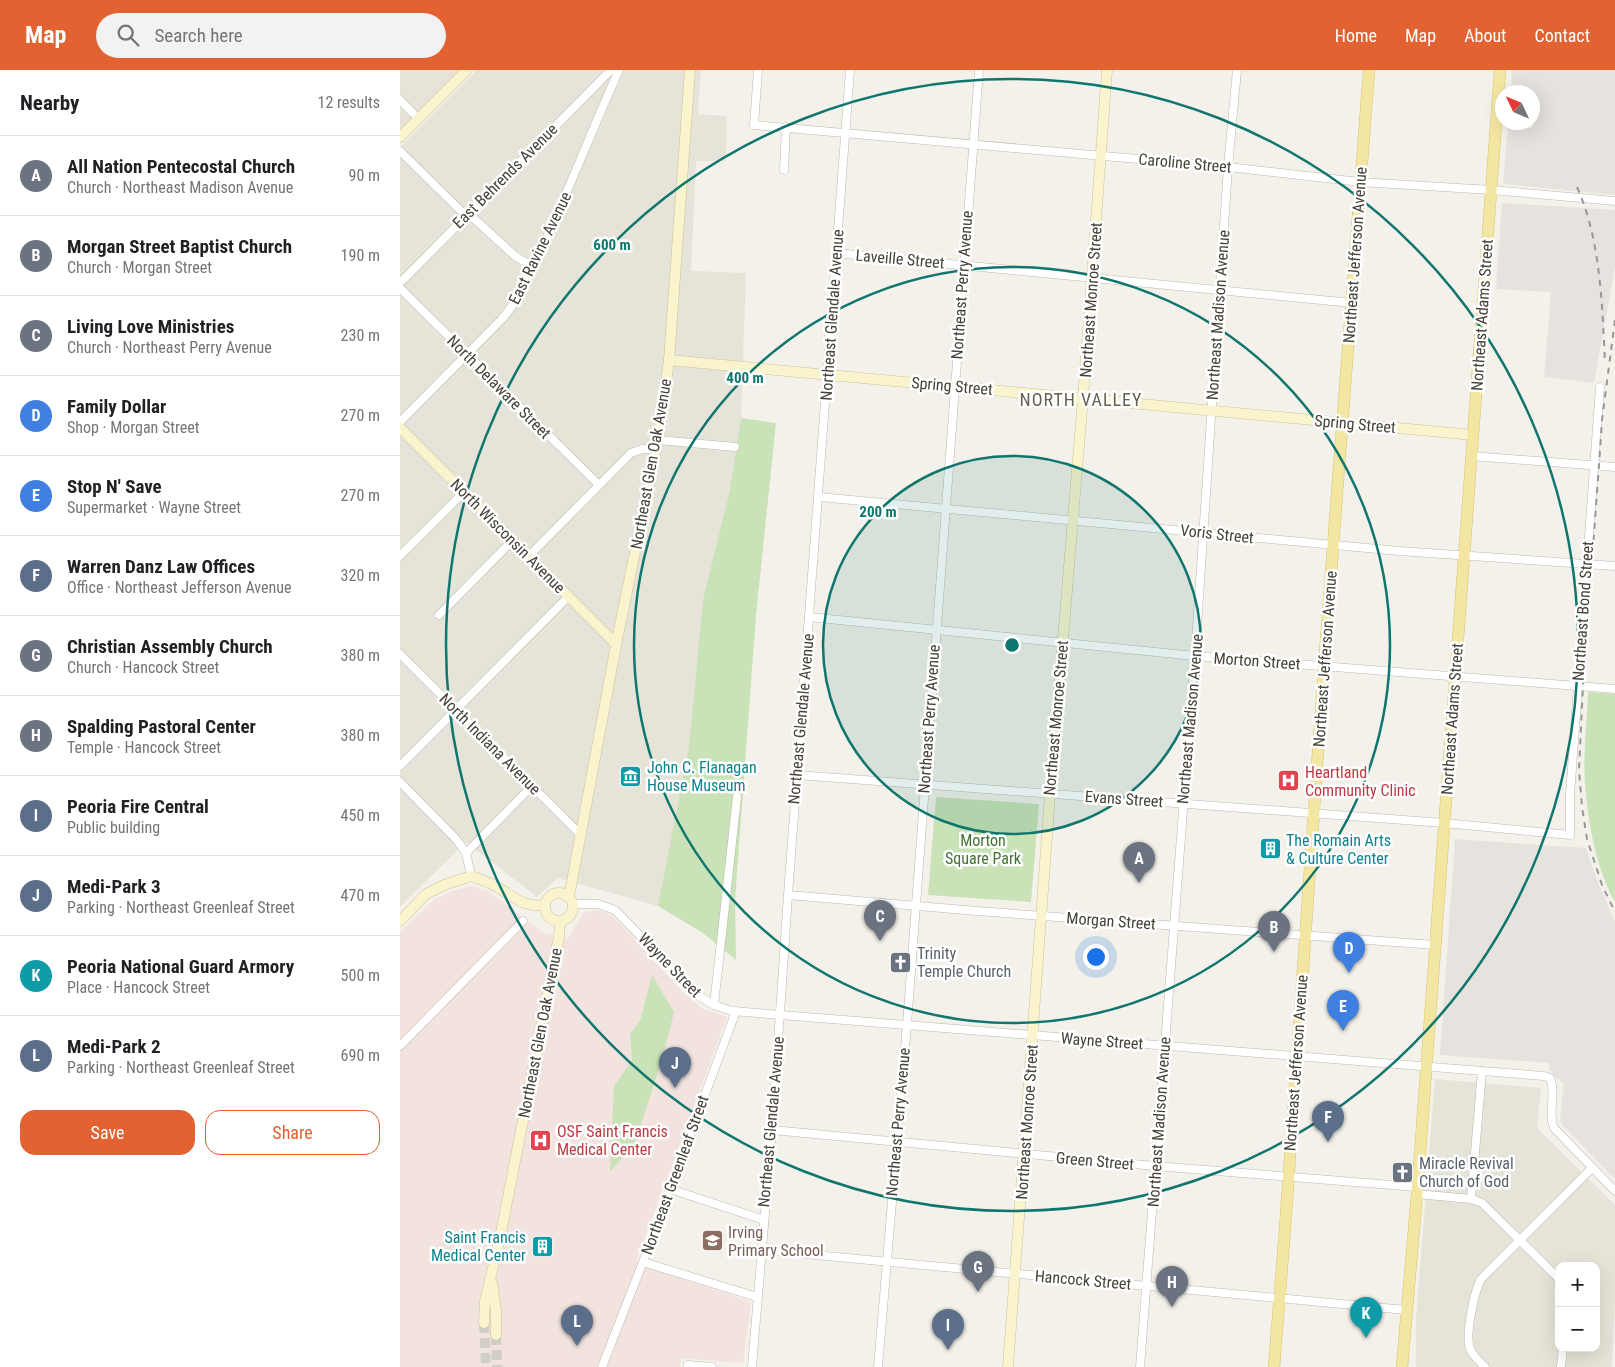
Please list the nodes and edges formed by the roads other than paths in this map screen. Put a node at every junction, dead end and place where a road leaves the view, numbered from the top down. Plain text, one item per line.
1 (467, 70) edge
2 (611, 70) edge
3 (619, 70) edge
4 (690, 70) edge
5 (758, 70) edge
6 (850, 70) edge
7 (979, 70) edge
8 (1107, 70) edge
9 (1237, 70) edge
10 (1369, 70) edge
11 (1500, 70) edge
12 (400, 100) edge
13 (418, 118) junction
14 (786, 127) junction
15 (846, 132) junction
16 (400, 137) edge
17 (972, 144) junction
18 (400, 151) edge
19 (1101, 156) junction
20 (1228, 167) junction
21 (784, 170) dead end
22 (1360, 182) junction
23 (1491, 190) junction
24 (1615, 201) edge
25 (467, 214) junction
26 (836, 253) junction
27 (964, 265) junction
28 (533, 267) junction
29 (1093, 278) junction
30 (400, 283) edge
31 (400, 288) edge
32 (1221, 289) junction
33 (1352, 303) junction
34 (467, 354) junction
35 (669, 360) junction
36 (827, 375) junction
37 (954, 387) junction
38 (1600, 387) dead end
39 (1083, 398) junction
40 (1212, 411) junction
41 (400, 422) edge
42 (1342, 423) junction
43 (400, 428) edge
44 (1473, 435) junction
45 (657, 444) junction
46 (735, 447) dead end
47 (1471, 456) junction
48 (1594, 466) junction
49 (1615, 466) edge
50 (599, 485) junction
51 (464, 492) junction
52 (818, 496) junction
53 (946, 508) junction
54 (1073, 521) junction
55 (1204, 532) junction
56 (513, 540) junction
57 (1333, 544) junction
58 (400, 556) edge
59 (529, 556) junction
60 (1464, 556) junction
61 (1586, 564) junction
62 (1615, 566) edge
63 (569, 596) junction
64 (623, 610) junction
65 (585, 613) junction
66 (439, 615) dead end
67 (810, 617) junction
68 (936, 629) junction
69 (1062, 643) junction
70 (616, 644) junction
71 (400, 654) edge
72 (1195, 656) junction
73 (1324, 666) junction
74 (1455, 676) junction
75 (1578, 686) junction
76 (1615, 689) edge
77 (456, 710) junction
78 (400, 766) edge
79 (797, 775) junction
80 (400, 782) edge
81 (925, 784) junction
82 (532, 786) junction
83 (1050, 795) junction
84 (737, 797) dead end
85 (1183, 803) junction
86 (1313, 814) junction
87 (1444, 823) junction
88 (580, 834) junction
89 (1570, 835) joint
90 (466, 853) junction
91 (576, 854) junction
92 (471, 876) junction
93 (557, 893) junction
94 (788, 895) junction
95 (571, 900) junction
96 (545, 905) junction
97 (915, 906) junction
98 (1041, 916) junction
99 (400, 921) edge
100 (523, 921) dead end
101 (560, 922) junction
102 (1174, 925) junction
103 (1305, 934) junction
104 (1435, 945) junction
105 (714, 1005) junction
106 (736, 1011) junction
107 (780, 1014) junction
108 (906, 1024) junction
109 (1034, 1035) junction
110 (1165, 1045) junction
111 (400, 1046) edge
112 (1297, 1057) junction
113 (1426, 1066) junction
114 (1482, 1071) junction
115 (772, 1130) junction
116 (897, 1142) junction
117 (1024, 1154) junction
118 (1155, 1166) junction
119 (1592, 1168) junction
120 (1288, 1178) junction
121 (670, 1190) junction
122 (1417, 1191) junction
123 (1615, 1191) edge
124 (1471, 1199) junction
125 (764, 1220) junction
126 (1520, 1240) junction
127 (761, 1250) junction
128 (494, 1262) junction
129 (643, 1262) junction
130 (887, 1262) junction
131 (1016, 1274) junction
132 (1555, 1275) edge
133 (1147, 1286) junction
134 (757, 1297) junction
135 (1278, 1299) junction
136 (1406, 1310) junction
137 (484, 1323) tunnel mouth
138 (496, 1335) tunnel mouth
139 (1563, 1352) edge
140 (602, 1367) edge
141 (688, 1367) edge
142 (712, 1367) edge
143 (752, 1367) edge
144 (878, 1367) edge
145 (1008, 1367) edge
146 (1140, 1367) edge
147 (1274, 1367) edge
148 (1402, 1367) edge
149 (1486, 1367) edge
150 (1561, 1367) edge

1 - 13 street
2 - 25 street, East Behrends Avenue
3 - 28 street, East Ravine Avenue
4 - 35 street, Northeast Glen Oak Avenue
5 - 14 street, Caroline Street
6 - 15 street, Northeast Glendale Avenue
7 - 17 street, Northeast Perry Avenue
8 - 19 street, Northeast Monroe Street
9 - 20 street, Northeast Madison Avenue
10 - 22 main road, Northeast Jefferson Avenue
11 - 23 main road, Northeast Adams Street
12 - 13 street
13 - 16 street
14 - 15 street, Caroline Street
14 - 21 street
15 - 17 street, Caroline Street
15 - 26 street, Northeast Glendale Avenue
17 - 19 street, Caroline Street
17 - 27 street, Northeast Perry Avenue
18 - 25 street
19 - 20 street, Caroline Street
19 - 29 street, Northeast Monroe Street
20 - 22 street, Caroline Street
20 - 32 street, Northeast Madison Avenue
22 - 23 street, Caroline Street
22 - 33 main road, Northeast Jefferson Avenue
23 - 24 street, Caroline Street
23 - 44 main road, Northeast Adams Street
25 - 28 street
25 - 30 street, East Behrends Avenue
26 - 27 street, Laveille Street
26 - 36 street, Northeast Glendale Avenue
27 - 29 street, Laveille Street
27 - 37 street, Northeast Perry Avenue
28 - 34 street, East Ravine Avenue
29 - 32 street, Laveille Street
29 - 39 street, Northeast Monroe Street
31 - 34 street, North Delaware Street
32 - 33 street, Laveille Street
32 - 40 street, Northeast Madison Avenue
33 - 42 main road, Northeast Jefferson Avenue
34 - 41 street, East Ravine Avenue
34 - 50 street, North Delaware Street
35 - 36 street, Spring Street
35 - 45 street, Northeast Glen Oak Avenue
36 - 37 street, Spring Street
36 - 52 street, Northeast Glendale Avenue
37 - 39 street, Spring Street
37 - 53 street, Northeast Perry Avenue
38 - 48 street, Northeast Bond Street
39 - 40 street, Spring Street
39 - 54 street, Northeast Monroe Street
40 - 42 street, Spring Street
40 - 55 street, Northeast Madison Avenue
42 - 44 street, Spring Street
42 - 57 main road, Northeast Jefferson Avenue
43 - 51 street, North Wisconsin Avenue
44 - 47 main road, Northeast Adams Street
45 - 46 street
45 - 50 street
45 - 64 street, Northeast Glen Oak Avenue
47 - 48 street
47 - 60 main road, Northeast Adams Street
48 - 49 street
48 - 61 street, Northeast Bond Street
50 - 59 street
51 - 56 street, North Wisconsin Avenue
51 - 58 street
52 - 53 street, Voris Street
52 - 67 street, Northeast Glendale Avenue
53 - 54 street, Voris Street
53 - 68 street, Northeast Perry Avenue
54 - 55 street, Voris Street
54 - 69 street, Northeast Monroe Street
55 - 57 street, Voris Street
55 - 72 street, Northeast Madison Avenue
56 - 59 street, North Wisconsin Avenue
56 - 66 street
57 - 60 street, Voris Street
57 - 73 main road, Northeast Jefferson Avenue
59 - 63 street, North Wisconsin Avenue
60 - 61 street, Voris Street
60 - 74 main road, Northeast Adams Street
61 - 62 street, Voris Street
61 - 75 street, Northeast Bond Street
63 - 65 street, North Wisconsin Avenue
63 - 77 street
64 - 65 street
64 - 70 street, Northeast Glen Oak Avenue
65 - 70 street, North Wisconsin Avenue
67 - 68 street, Morton Street
67 - 79 street, Northeast Glendale Avenue
68 - 69 street, Morton Street
68 - 81 street, Northeast Perry Avenue
69 - 72 street, Morton Street
69 - 83 street, Northeast Monroe Street
70 - 88 street, Northeast Glen Oak Avenue
71 - 77 street, North Indiana Avenue
72 - 73 street, Morton Street
72 - 85 street, Northeast Madison Avenue
73 - 74 street, Morton Street
73 - 86 main road, Northeast Jefferson Avenue
74 - 75 street, Morton Street
74 - 87 main road, Northeast Adams Street
75 - 76 street, Morton Street
75 - 89 street, Northeast Bond Street
77 - 78 street
77 - 82 street, North Indiana Avenue
79 - 81 street, Evans Street
79 - 94 street, Northeast Glendale Avenue
80 - 90 street
81 - 83 street, Evans Street
81 - 97 street, Northeast Perry Avenue
82 - 88 street, North Indiana Avenue
82 - 90 street
83 - 85 street, Evans Street
83 - 98 street, Northeast Monroe Street
84 - 105 street
85 - 86 street, Evans Street
85 - 102 street, Northeast Madison Avenue
86 - 87 street, Evans Street
86 - 103 main road, Northeast Jefferson Avenue
87 - 89 street, Evans Street
87 - 104 main road, Northeast Adams Street
88 - 91 street, Northeast Glen Oak Avenue
90 - 92 street
91 - 93 street, Northeast Glen Oak Avenue
91 - 95 street, Northeast Glen Oak Avenue
92 - 96 street
92 - 99 street
93 - 95 street
93 - 96 street
94 - 97 street, Morgan Street
94 - 107 street, Northeast Glendale Avenue
95 - 101 street
95 - 105 street, Wayne Street
96 - 101 street
97 - 98 street, Morgan Street
97 - 108 street, Northeast Perry Avenue
98 - 102 street, Morgan Street
98 - 109 street, Northeast Monroe Street
100 - 111 street
101 - 128 street, Northeast Glen Oak Avenue
102 - 103 street, Morgan Street
102 - 110 street, Northeast Madison Avenue
103 - 104 street, Morgan Street
103 - 112 main road, Northeast Jefferson Avenue
104 - 113 main road, Northeast Adams Street
105 - 106 street, Wayne Street
106 - 107 street, Wayne Street
106 - 121 street, Northeast Greenleaf Street
107 - 108 street, Wayne Street
107 - 115 street, Northeast Glendale Avenue
108 - 109 street, Wayne Street
108 - 116 street, Northeast Perry Avenue
109 - 110 street, Wayne Street
109 - 117 street, Northeast Monroe Street
110 - 112 street, Wayne Street
110 - 118 street, Northeast Madison Avenue
112 - 113 street, Wayne Street
112 - 120 main road, Northeast Jefferson Avenue
113 - 114 street, Wayne Street
113 - 122 main road, Northeast Adams Street
114 - 119 street, Wayne Street
114 - 124 street
115 - 116 street, Green Street
115 - 125 street, Northeast Glendale Avenue
116 - 117 street, Green Street
116 - 130 street, Northeast Perry Avenue
117 - 118 street, Green Street
117 - 131 street, Northeast Monroe Street
118 - 120 street, Green Street
118 - 133 street, Northeast Madison Avenue
119 - 123 street
119 - 126 street
120 - 122 street, Green Street
120 - 135 main road, Northeast Jefferson Avenue
121 - 125 street
121 - 129 street, Northeast Greenleaf Street
122 - 124 street, Green Street
122 - 136 main road, Northeast Adams Street
124 - 126 street, Green Street
125 - 127 street, Northeast Glendale Avenue
126 - 132 street, Green Street
126 - 149 street
127 - 130 street, Hancock Street
127 - 134 street, Northeast Glendale Avenue
128 - 137 street, Northeast Glen Oak Avenue
128 - 138 street, Northeast Glen Oak Avenue
129 - 134 street
129 - 140 street, Northeast Greenleaf Street
130 - 131 street, Hancock Street
130 - 144 street, Northeast Perry Avenue
131 - 133 street, Hancock Street
131 - 145 street, Northeast Monroe Street
133 - 135 street, Hancock Street
133 - 146 street, Northeast Madison Avenue
134 - 143 street, Northeast Glendale Avenue
135 - 136 street, Hancock Street
135 - 147 main road, Northeast Jefferson Avenue
136 - 148 main road, Northeast Adams Street
139 - 150 street
141 - 142 street

